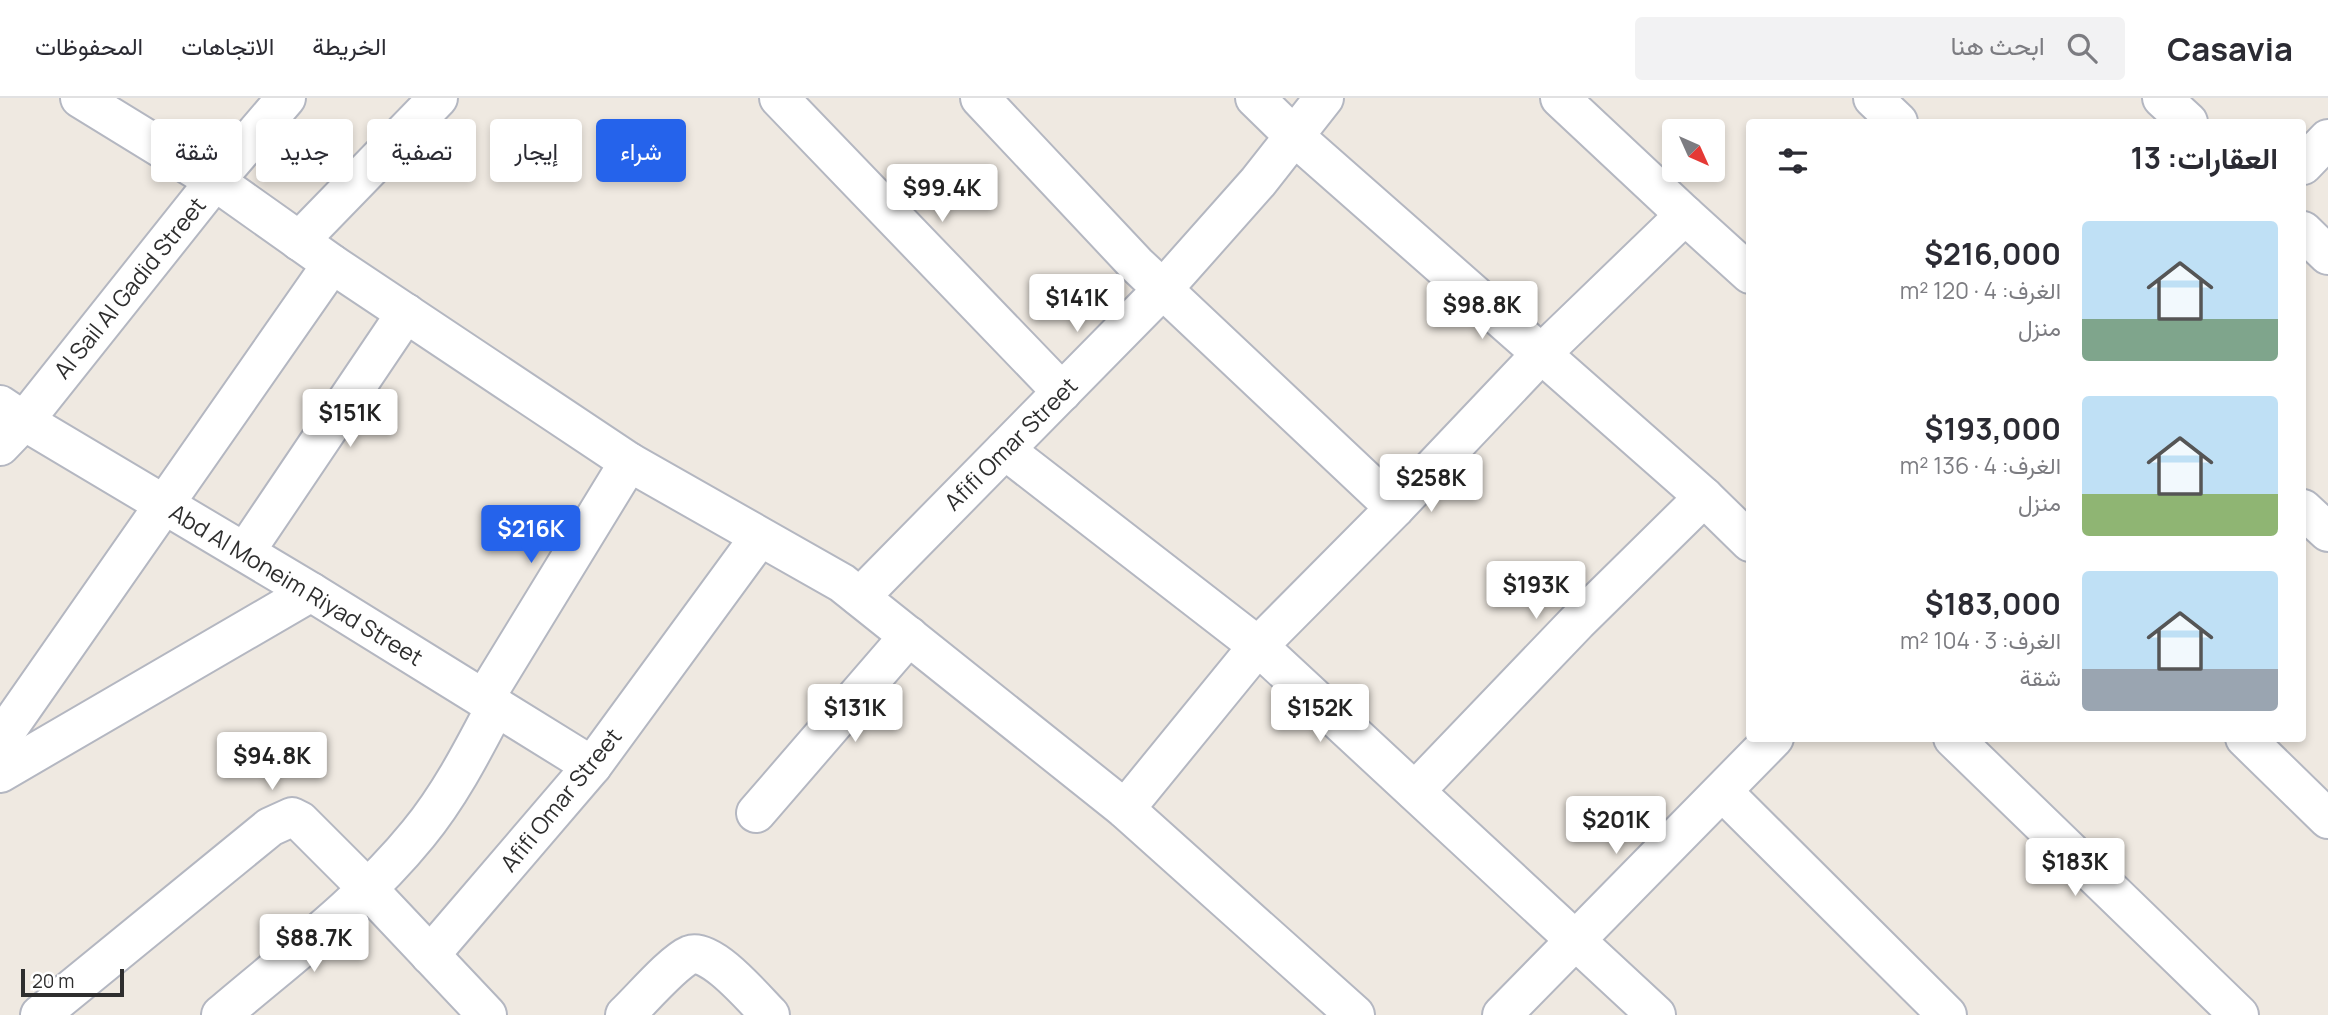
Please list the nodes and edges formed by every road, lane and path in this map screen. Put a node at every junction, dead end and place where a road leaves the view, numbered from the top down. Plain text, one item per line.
1 (80, 98) edge
2 (286, 98) edge
3 (438, 98) edge
4 (779, 98) edge
5 (980, 98) edge
6 (1255, 98) edge
7 (1324, 98) edge
8 (1560, 98) edge
9 (1873, 98) edge
10 (2162, 98) edge
11 (1895, 119) edge
12 (2185, 119) edge
13 (1294, 136) junction
14 (2328, 139) edge
15 (151, 142) edge
16 (242, 149) edge
17 (2306, 162) edge
18 (214, 182) edge
19 (216, 182) edge
20 (1685, 215) junction
21 (2306, 234) edge
22 (299, 241) junction
23 (2328, 255) edge
24 (332, 264) junction
25 (1746, 270) edge
26 (1163, 289) junction
27 (406, 313) junction
28 (1541, 354) junction
29 (1062, 392) junction
30 (8, 424) edge
31 (1005, 450) junction
32 (629, 462) junction
33 (1704, 497) junction
34 (164, 505) junction
35 (1395, 508) junction
36 (2306, 512) edge
37 (2328, 532) edge
38 (759, 538) junction
39 (1746, 538) edge
40 (245, 552) junction
41 (311, 592) junction
42 (860, 597) junction
43 (909, 636) junction
44 (1258, 646) junction
45 (490, 702) junction
46 (0, 740) edge
47 (1770, 742) edge
48 (1957, 742) edge
49 (2249, 742) edge
50 (592, 766) junction
51 (0, 773) edge
52 (1415, 791) junction
53 (1723, 792) junction
54 (1125, 809) junction
55 (756, 813) dead end
56 (2328, 818) edge
57 (368, 889) junction
58 (1575, 939) junction
59 (430, 955) junction
60 (467, 1008) edge
61 (40, 1015) edge
62 (221, 1015) edge
63 (625, 1015) edge
64 (770, 1015) edge
65 (1355, 1015) edge
66 (1502, 1015) edge
67 (1656, 1015) edge
68 (1947, 1015) edge
69 (2239, 1015) edge

1 - 15 street
2 - 16 street, Al Sail Al Gadid Street
3 - 22 street
4 - 29 street
5 - 26 street
6 - 13 street
7 - 13 street, Afifi Omar Street
8 - 20 street
9 - 11 street
10 - 12 street
13 - 26 street, Afifi Omar Street
13 - 28 street
14 - 17 street
18 - 30 street, Al Sail Al Gadid Street
19 - 22 street
20 - 25 street
20 - 28 street
21 - 23 street
22 - 24 street
24 - 27 street
24 - 34 street
26 - 29 street, Afifi Omar Street
26 - 35 street
27 - 32 street
27 - 40 street
28 - 33 street
28 - 35 street
29 - 31 street, Afifi Omar Street
30 - 34 street, Abd Al Moneim Riyad Street
31 - 42 street, Afifi Omar Street
31 - 44 street
32 - 38 street
32 - 45 street
33 - 39 street
33 - 52 street
34 - 40 street, Abd Al Moneim Riyad Street
34 - 46 street
35 - 44 street
36 - 37 street
38 - 42 street
38 - 50 street, Afifi Omar Street
40 - 41 street, Abd Al Moneim Riyad Street
41 - 45 street, Abd Al Moneim Riyad Street
41 - 51 street
42 - 43 street
43 - 54 street
43 - 55 street
44 - 52 street
44 - 54 street
45 - 50 street, Abd Al Moneim Riyad Street
45 - 57 street
47 - 53 street
48 - 69 street
49 - 56 street
50 - 59 street, Afifi Omar Street
52 - 58 street
53 - 58 street
53 - 68 street
54 - 65 street
57 - 59 street
57 - 61 street
57 - 62 street
58 - 66 street
58 - 67 street
59 - 60 street
63 - 64 street

